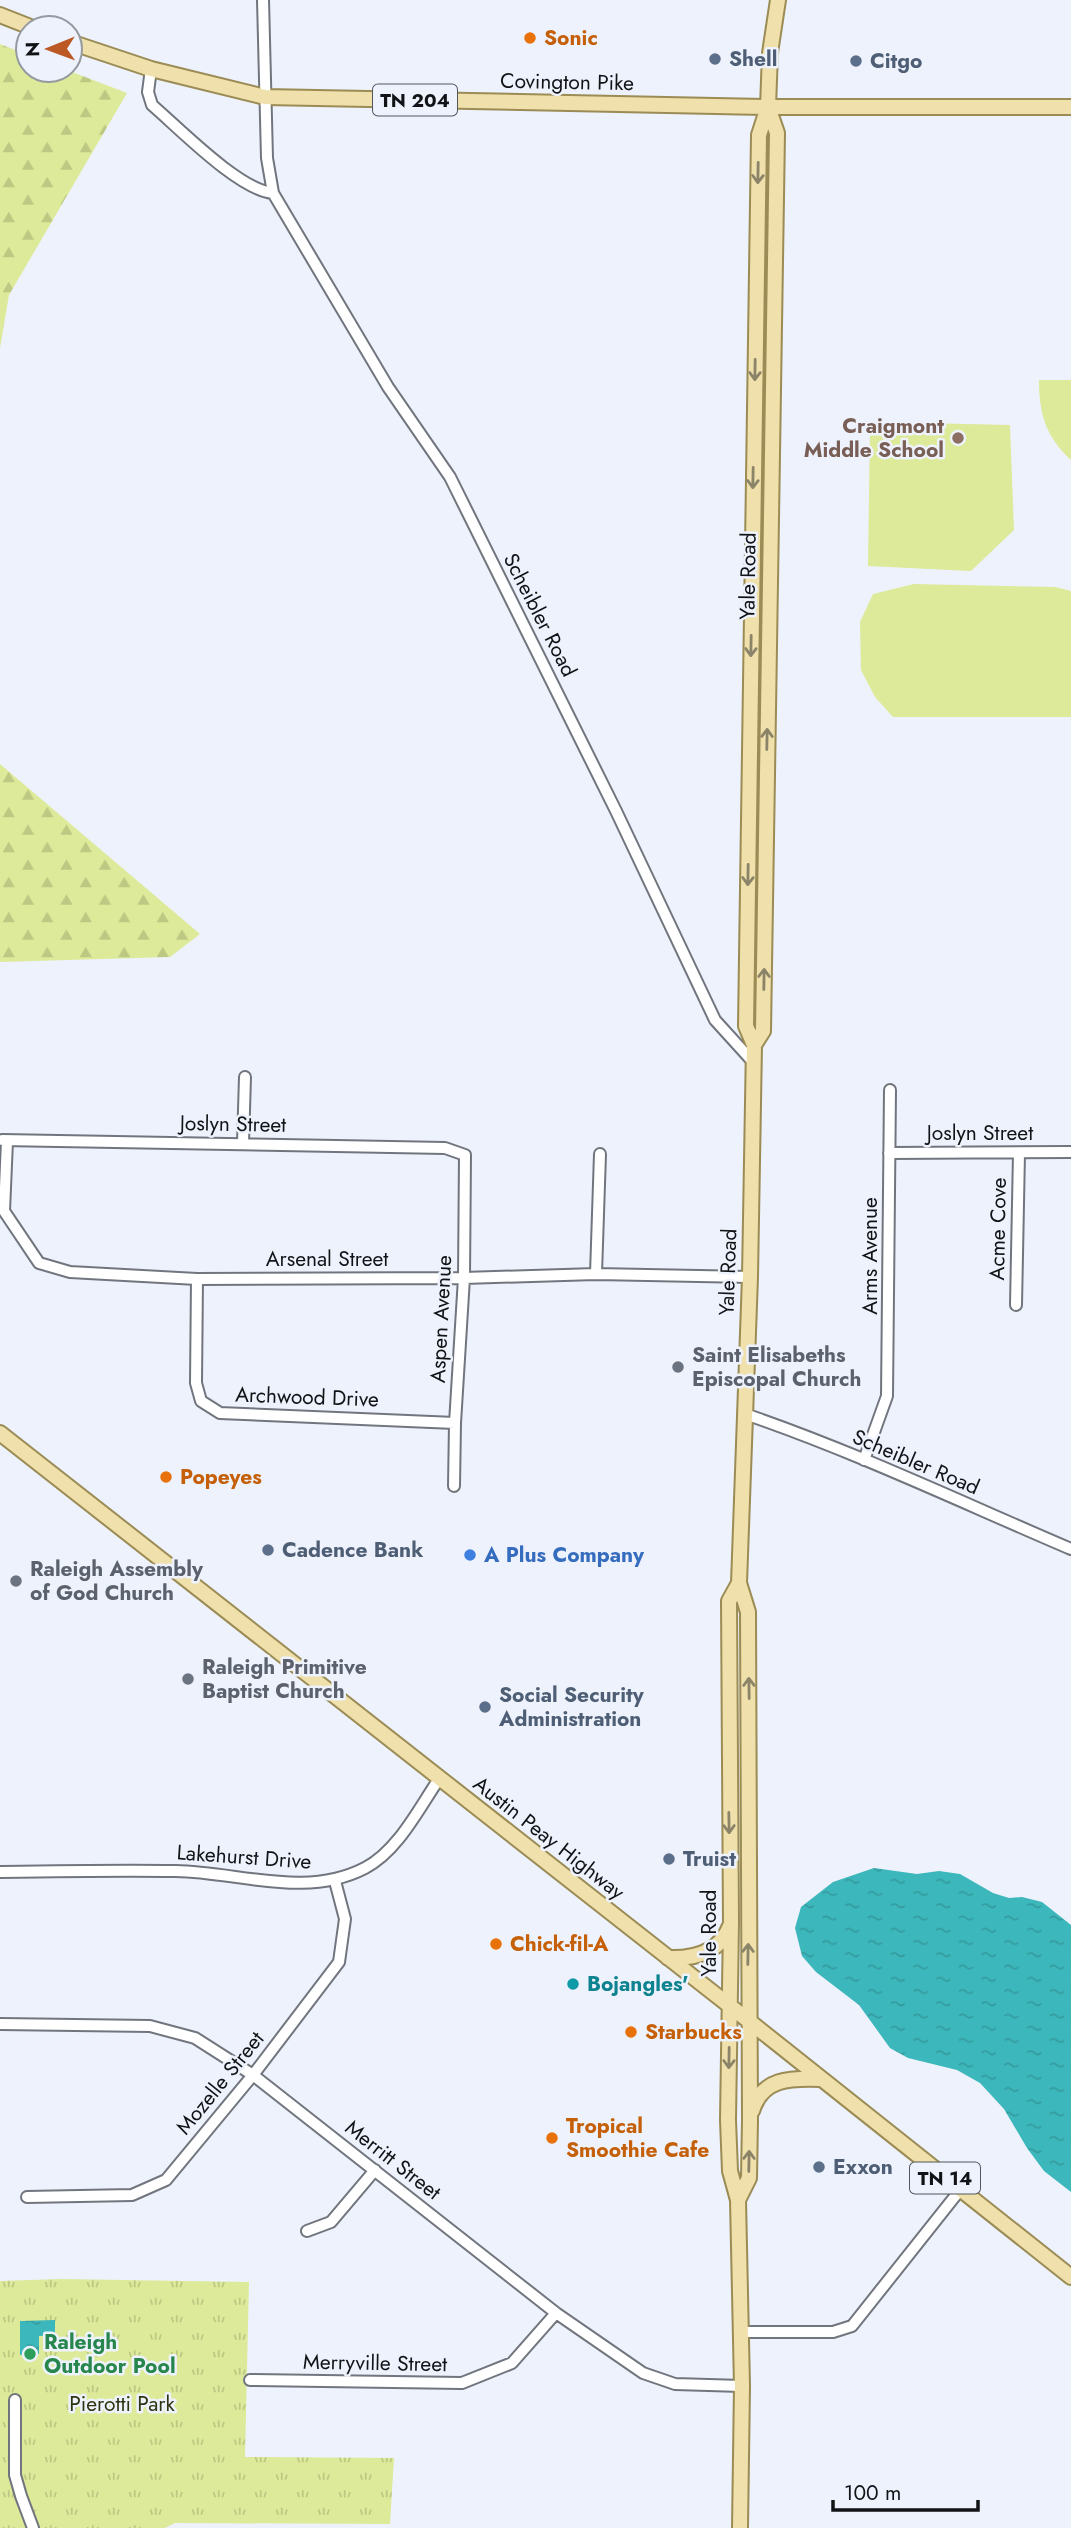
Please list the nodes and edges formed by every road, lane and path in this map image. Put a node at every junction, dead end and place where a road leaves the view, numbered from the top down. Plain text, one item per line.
1 (778, 0) edge
2 (259, 1) edge
3 (84, 47) edge
4 (151, 69) junction
5 (265, 97) junction
6 (768, 107) junction
7 (1071, 107) edge
8 (273, 193) junction
9 (754, 1063) junction
10 (245, 1077) dead end
11 (890, 1090) dead end
12 (3, 1140) edge
13 (243, 1143) junction
14 (1071, 1152) edge
15 (889, 1153) junction
16 (1018, 1153) junction
17 (600, 1154) dead end
18 (465, 1155) joint
19 (596, 1274) junction
20 (750, 1277) junction
21 (464, 1278) junction
22 (197, 1279) junction
23 (1016, 1305) dead end
24 (745, 1414) junction
25 (455, 1423) junction
26 (0, 1433) edge
27 (864, 1460) junction
28 (454, 1486) dead end
29 (1071, 1549) edge
30 (739, 1583) junction
31 (439, 1779) junction
32 (0, 1872) edge
33 (335, 1881) junction
34 (731, 1923) junction
35 (668, 1958) junction
36 (730, 2006) junction
37 (749, 2022) junction
38 (0, 2024) edge
39 (253, 2075) junction
40 (820, 2078) junction
41 (750, 2120) junction
42 (374, 2170) junction
43 (960, 2190) junction
44 (27, 2197) dead end
45 (738, 2200) junction
46 (307, 2231) dead end
47 (1071, 2277) edge
48 (556, 2313) junction
49 (741, 2332) junction
50 (250, 2380) dead end
51 (742, 2386) junction
52 (15, 2400) dead end
53 (33, 2528) edge
54 (740, 2528) edge

1 - 6 main road, Yale Road
2 - 5 street, Scheibler Road
3 - 4 main road, Covington Pike / TN 204
4 - 5 main road, Covington Pike / TN 204
4 - 8 street
5 - 6 main road, Covington Pike / TN 204
5 - 8 street, Scheibler Road
6 - 7 main road, Covington Pike / TN 204
6 - 9 main road, Yale Road
8 - 9 street, Scheibler Road
9 - 20 main road, Yale Road
10 - 13 street
11 - 15 street, Arms Avenue
12 - 13 street, Joslyn Street
12 - 22 street, Arsenal Street
13 - 18 street, Joslyn Street
14 - 16 street, Joslyn Street
15 - 16 street, Joslyn Street
15 - 27 street, Arms Avenue
16 - 23 street, Acme Cove
17 - 19 street
18 - 21 street, Aspen Avenue
19 - 20 street, Arsenal Street
19 - 21 street, Arsenal Street
20 - 24 main road, Yale Road
21 - 22 street, Arsenal Street
21 - 25 street, Aspen Avenue
22 - 25 street, Archwood Drive
24 - 27 street, Scheibler Road
24 - 30 main road, Yale Road
25 - 28 street, Aspen Avenue
26 - 31 main road, Austin Peay Highway / TN 14
27 - 29 street, Scheibler Road
30 -> 34 main road, Yale Road
37 -> 30 main road, Yale Road
31 - 33 street, Lakehurst Drive
31 - 35 main road, Austin Peay Highway / TN 14
32 - 33 street, Lakehurst Drive
33 - 39 street, Mozelle Street
34 - 35 main road
34 - 36 main road, Yale Road
35 - 36 main road, Austin Peay Highway / TN 14
36 - 37 main road, Austin Peay Highway / TN 14
36 -> 45 main road, Yale Road
37 - 40 main road, Austin Peay Highway / TN 14
37 - 41 main road, Yale Road
38 - 39 street, Merritt Street
39 - 42 street, Merritt Street
39 - 44 street, Mozelle Street
40 - 41 main road
40 - 43 main road, Austin Peay Highway / TN 14
45 -> 41 main road, Yale Road
42 - 46 street
42 - 48 street, Merritt Street
43 - 47 main road, Austin Peay Highway / TN 14
43 - 49 street
45 - 49 main road, Yale Road
48 - 50 street, Merryville Street
48 - 51 street, Merritt Street
49 - 51 main road, Yale Road
51 - 54 main road, Yale Road
52 - 53 street

